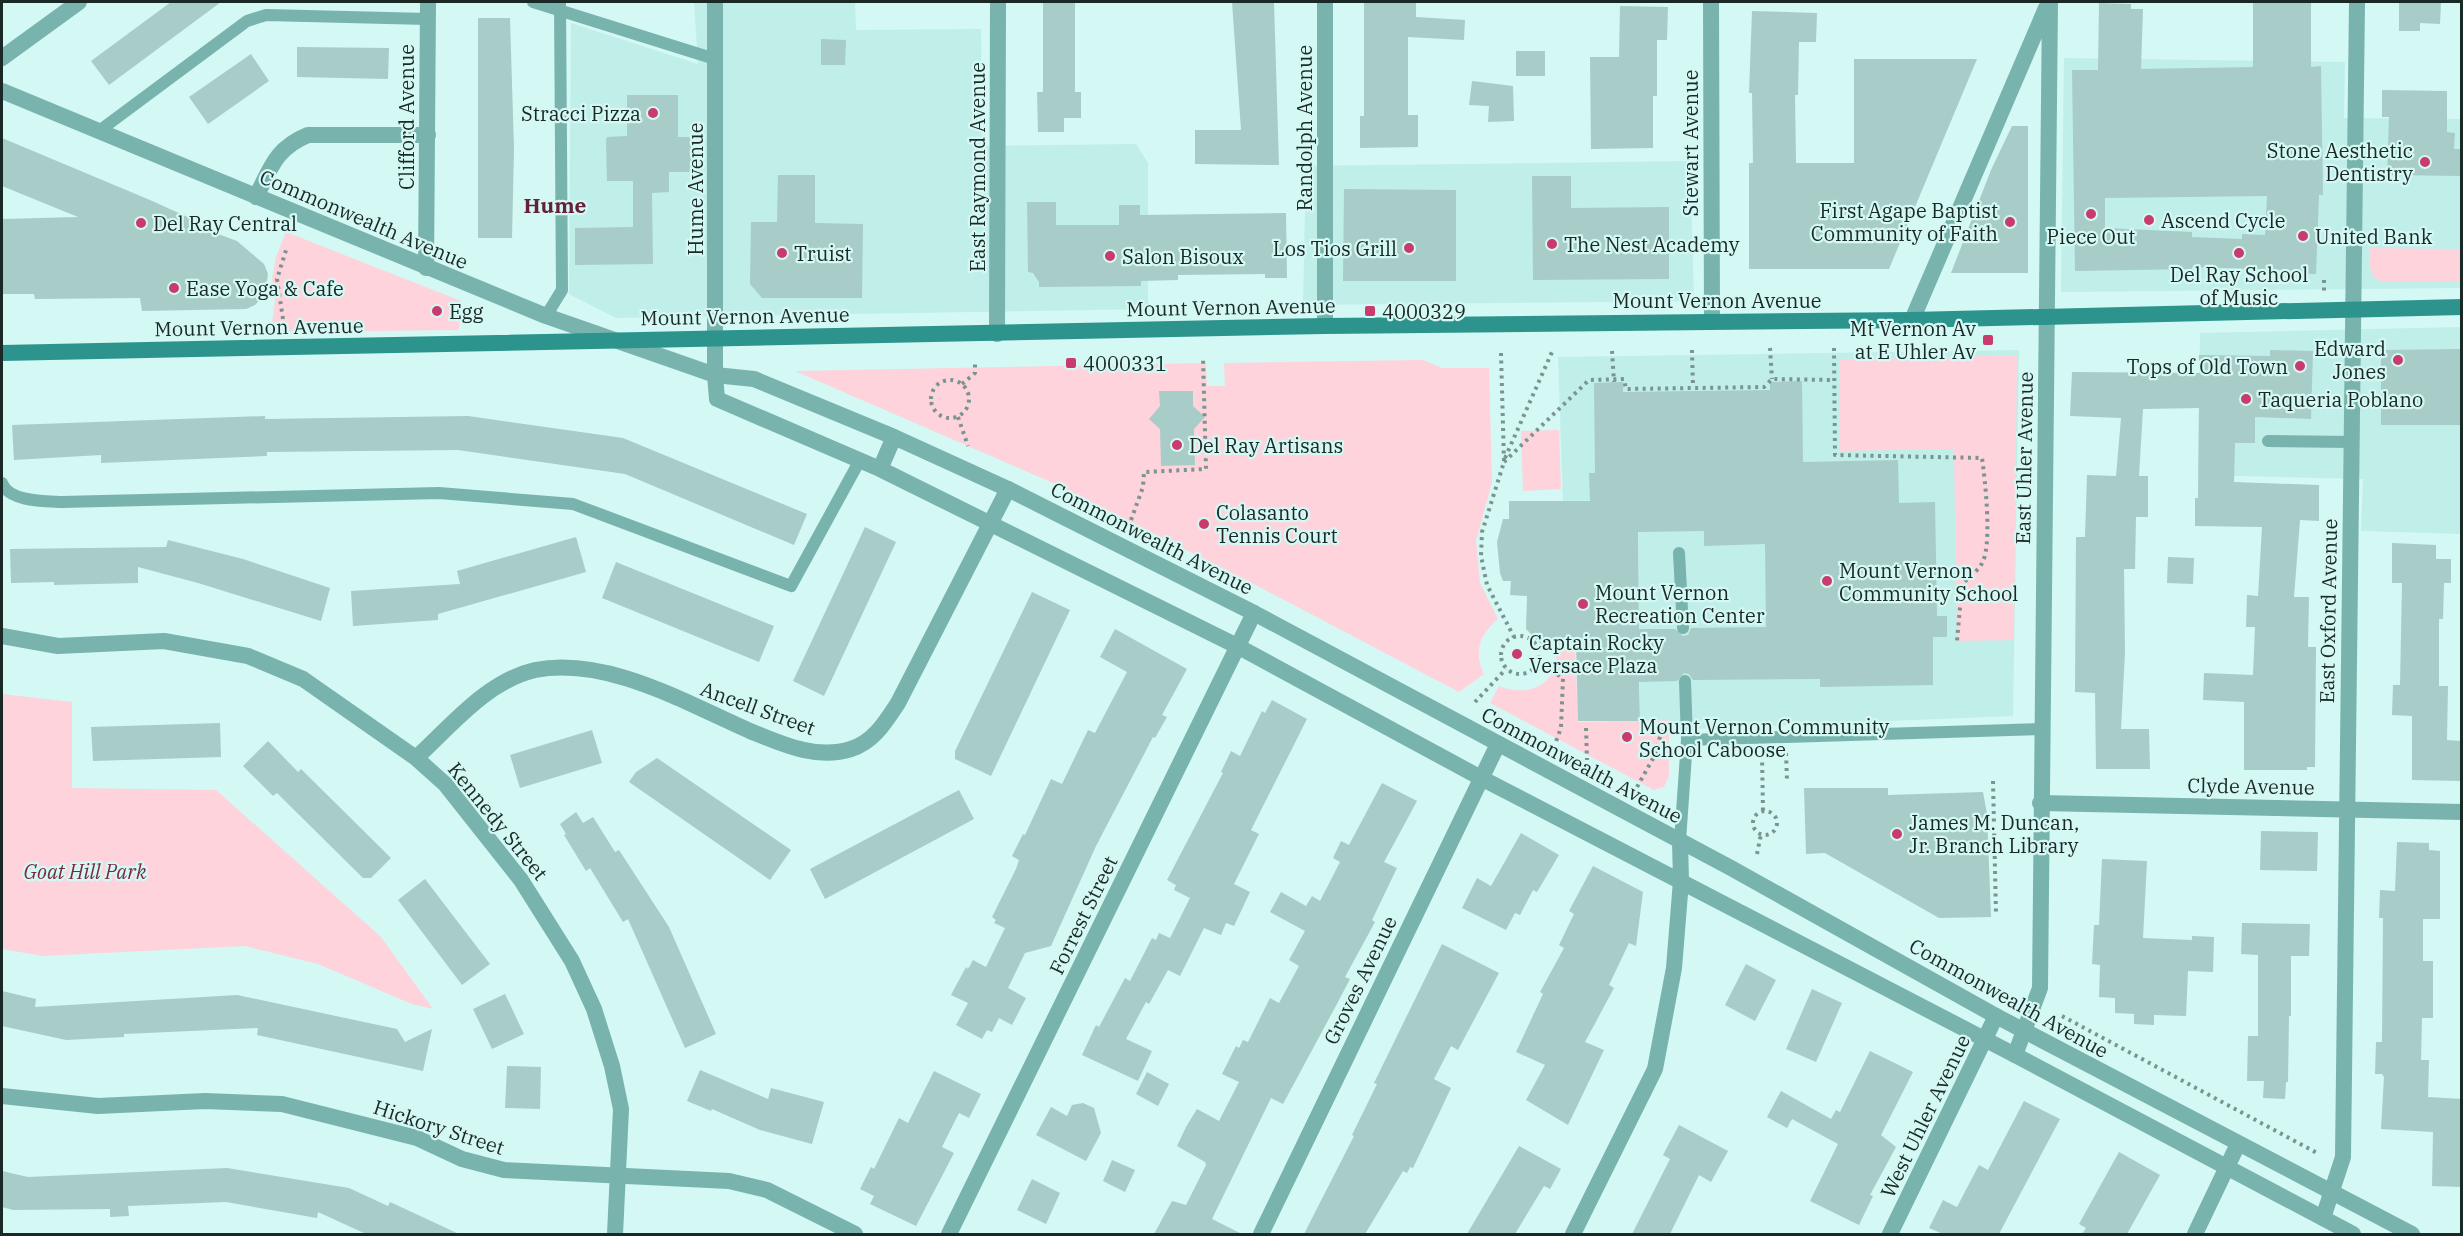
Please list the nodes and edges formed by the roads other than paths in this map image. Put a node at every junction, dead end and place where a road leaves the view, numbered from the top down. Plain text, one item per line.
1 (79, 2) edge
2 (428, 2) edge
3 (533, 2) edge
4 (715, 2) edge
5 (998, 2) edge
6 (1325, 2) edge
7 (1711, 2) edge
8 (2049, 2) edge
9 (2357, 2) edge
10 (560, 5) edge
11 (428, 19) junction
12 (2, 58) edge
13 (715, 59) junction
14 (2, 91) edge
15 (99, 131) junction
16 (428, 135) junction
17 (256, 196) junction
18 (426, 268) junction
19 (2462, 307) edge
20 (2354, 308) junction
21 (2047, 315) junction
22 (546, 316) junction
23 (1912, 320) junction
24 (1712, 321) junction
25 (1325, 326) junction
26 (997, 334) junction
27 (717, 337) junction
28 (605, 339) junction
29 (2, 353) edge
30 (715, 375) junction
31 (894, 437) junction
32 (2268, 441) dead end
33 (2352, 442) junction
34 (860, 460) junction
35 (880, 469) junction
36 (2, 483) edge
37 (1008, 489) junction
38 (991, 524) junction
39 (1679, 553) dead end
40 (1254, 613) junction
41 (1683, 628) dead end
42 (2, 636) edge
43 (1239, 647) junction
44 (1685, 681) dead end
45 (2041, 729) junction
46 (1688, 740) junction
47 (1498, 744) junction
48 (416, 758) junction
49 (1481, 778) junction
50 (2040, 802) junction
51 (2347, 810) junction
52 (2462, 812) edge
53 (1680, 841) junction
54 (1681, 880) junction
55 (1996, 1016) junction
56 (2024, 1030) junction
57 (1985, 1040) junction
58 (2015, 1055) junction
59 (2, 1096) edge
60 (2238, 1144) junction
61 (2228, 1168) junction
62 (618, 1175) junction
63 (2331, 1194) junction
64 (2323, 1218) junction
65 (615, 1234) edge
66 (855, 1234) edge
67 (949, 1234) edge
68 (1261, 1234) edge
69 (1574, 1234) edge
70 (1890, 1234) edge
71 (2195, 1234) edge
72 (2353, 1234) edge
73 (2412, 1234) edge

1 - 12 street
2 - 11 street, Clifford Avenue
3 - 10 lane
4 - 13 street, Hume Avenue
5 - 26 street, East Raymond Avenue
6 - 25 street, Randolph Avenue
7 - 24 street, Stewart Avenue
8 - 21 street, East Uhler Avenue
8 - 23 street
9 - 20 street, East Oxford Avenue
10 - 13 lane
10 - 22 lane
11 - 15 lane
11 - 16 street, Clifford Avenue
13 - 27 street, Hume Avenue
14 - 15 street, Commonwealth Avenue
15 - 17 street, Commonwealth Avenue
16 - 17 street
16 - 18 street, Clifford Avenue
17 - 18 street, Commonwealth Avenue
18 - 22 street, Commonwealth Avenue
19 - 20 main road, Mount Vernon Avenue
20 - 21 main road, Mount Vernon Avenue
20 - 33 street, East Oxford Avenue
21 - 23 main road, Mount Vernon Avenue
21 - 45 street, East Uhler Avenue
22 - 28 street, Commonwealth Avenue
23 - 24 main road, Mount Vernon Avenue
24 - 25 main road, Mount Vernon Avenue
25 - 26 main road, Mount Vernon Avenue
26 - 27 main road, Mount Vernon Avenue
27 - 28 main road, Mount Vernon Avenue
27 - 30 street, Hume Avenue
28 - 29 main road, Mount Vernon Avenue
28 - 30 street, Commonwealth Avenue
30 - 31 street, Commonwealth Avenue
30 - 34 street
31 - 35 street
31 - 37 street, Commonwealth Avenue
32 - 33 lane
33 - 51 street, East Oxford Avenue
34 - 35 street
34 - 36 lane
35 - 38 street
37 - 38 street, Ancell Street
37 - 40 street, Commonwealth Avenue
38 - 43 street
38 - 48 street, Ancell Street
39 - 41 lane
40 - 43 street, Forrest Street
40 - 47 street, Commonwealth Avenue
42 - 48 street, Kennedy Street
43 - 49 street
43 - 67 street, Forrest Street
44 - 46 lane
45 - 46 lane
45 - 50 street, East Uhler Avenue
46 - 53 lane
47 - 49 street, Groves Avenue
47 - 53 street, Commonwealth Avenue
48 - 62 street, Kennedy Street
49 - 54 street
49 - 68 street, Groves Avenue
50 - 51 street, Clyde Avenue
50 - 56 street, East Uhler Avenue
51 - 52 street, Clyde Avenue
51 - 63 street, East Oxford Avenue
53 - 54 street
53 - 55 street, Commonwealth Avenue
54 - 57 street
54 - 69 street
55 - 56 street, Commonwealth Avenue
55 - 57 street, West Uhler Avenue
56 - 58 street, East Uhler Avenue
56 - 60 street, Commonwealth Avenue
57 - 58 street
57 - 70 street, West Uhler Avenue
58 - 61 street
59 - 62 street, Hickory Street
60 - 61 street
60 - 63 street, Commonwealth Avenue
61 - 64 street
61 - 71 street
62 - 65 street, Kennedy Street
62 - 66 street, Hickory Street
63 - 64 street, East Oxford Avenue
63 - 73 street, Commonwealth Avenue
64 - 72 street

